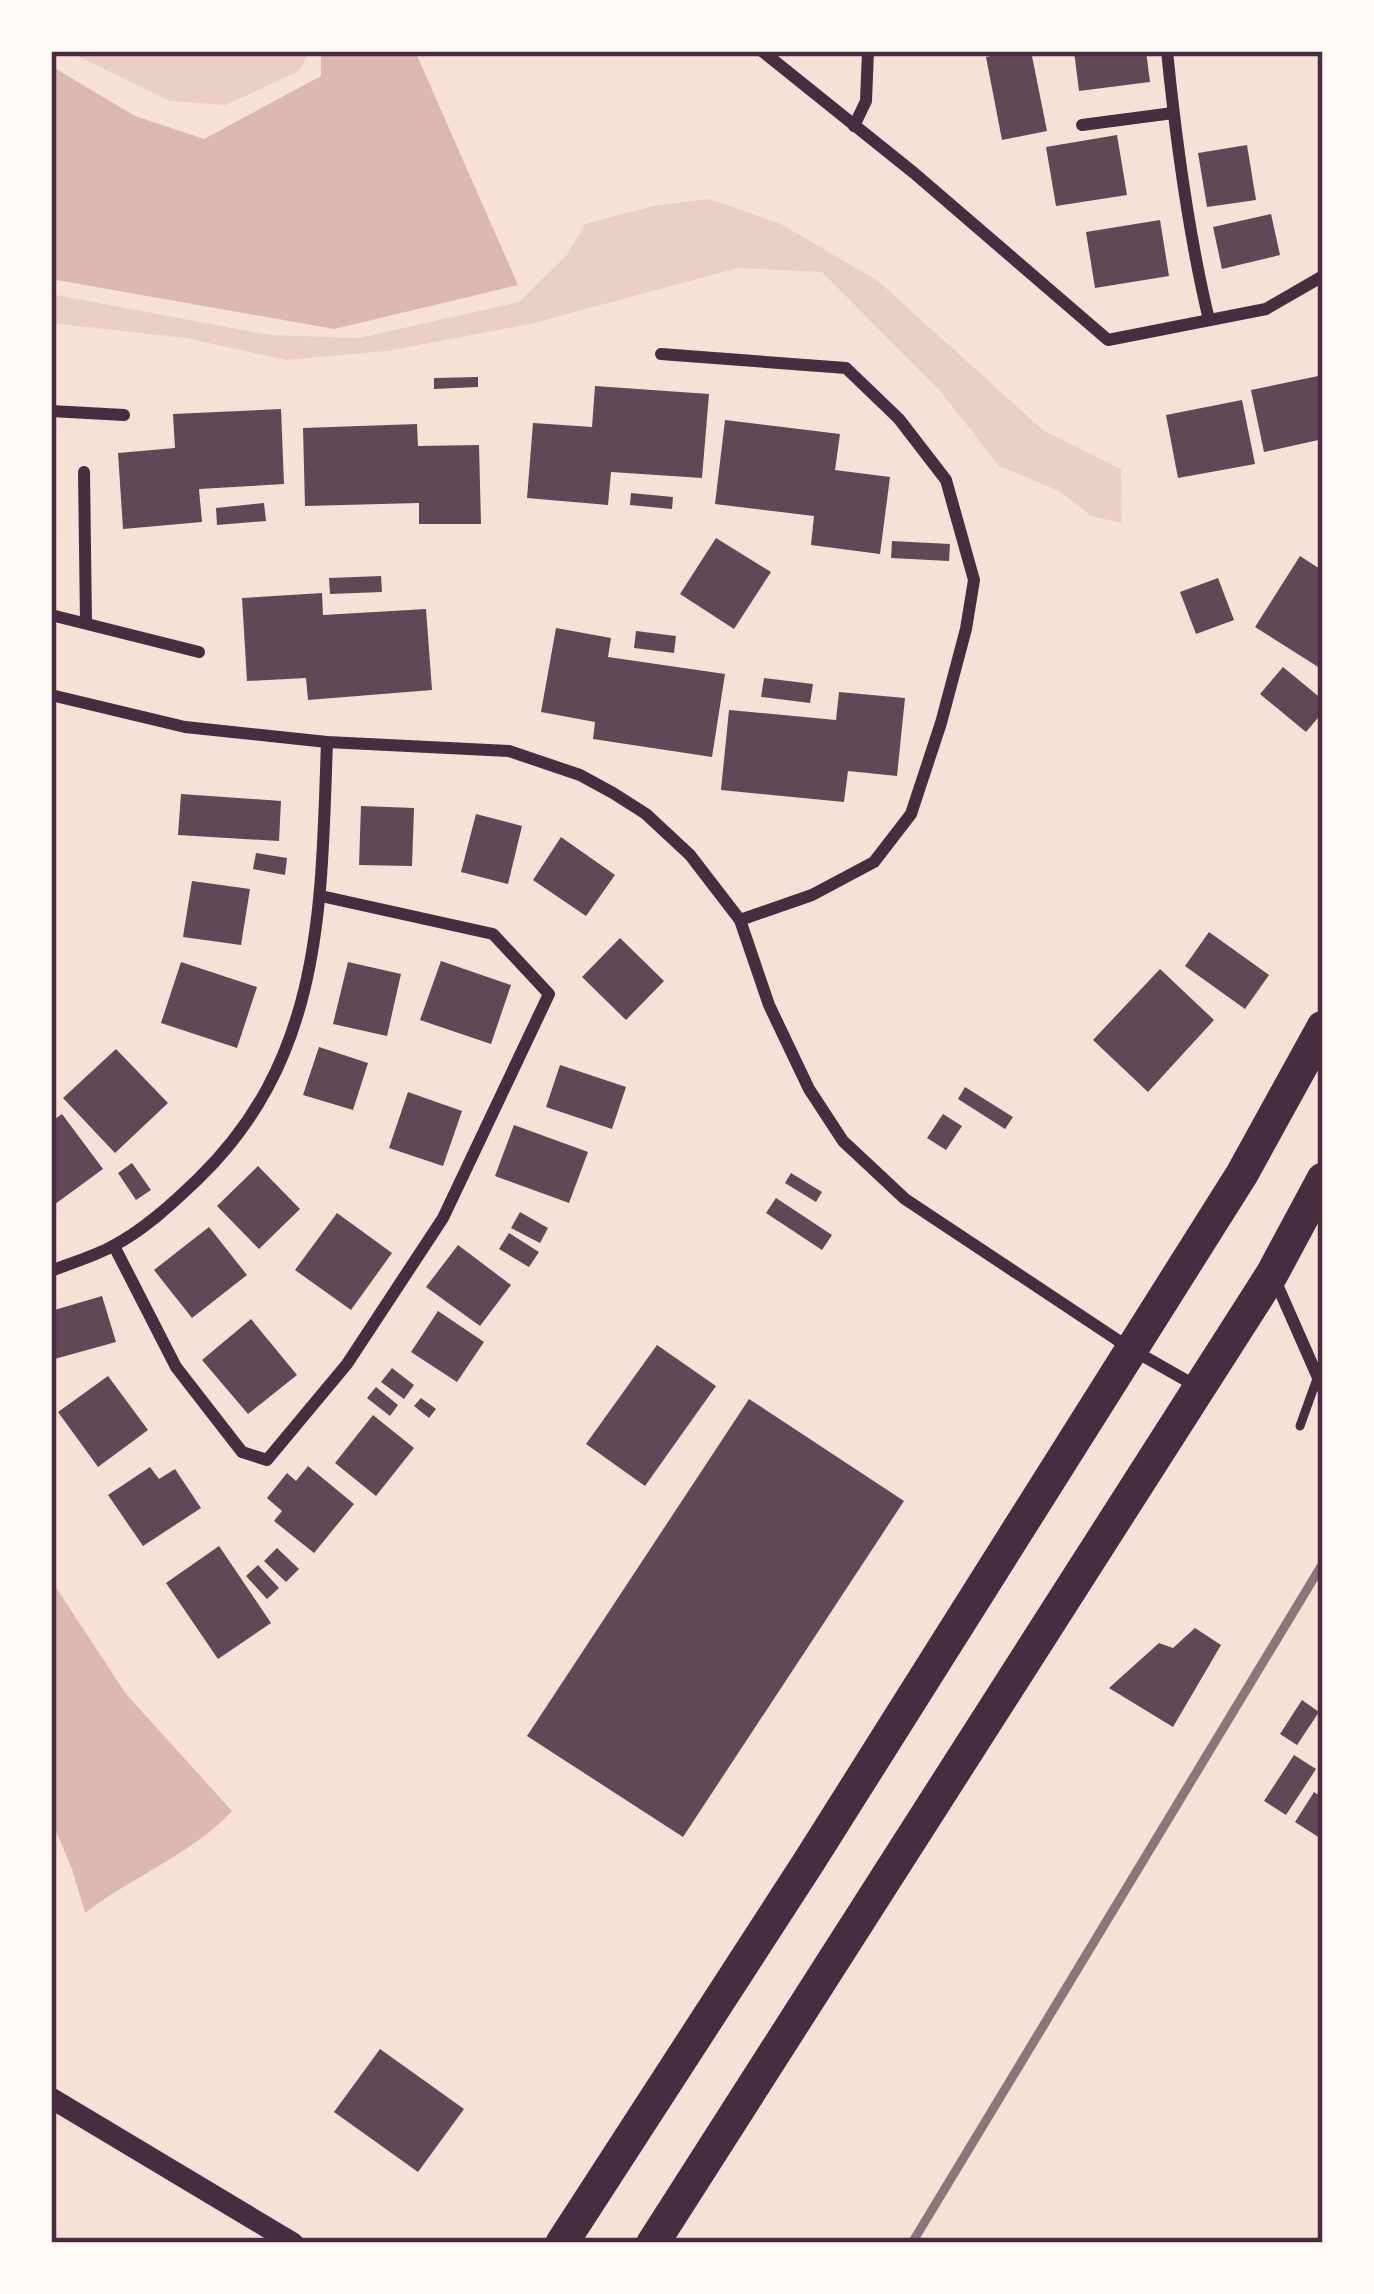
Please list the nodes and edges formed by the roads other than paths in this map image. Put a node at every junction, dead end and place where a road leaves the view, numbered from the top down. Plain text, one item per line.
1 (762, 51) edge
2 (868, 51) edge
3 (1167, 51) edge
4 (1173, 112) junction
5 (1082, 124) dead end
6 (854, 126) junction
7 (1323, 276) edge
8 (1209, 320) junction
9 (661, 354) dead end
10 (51, 411) edge
11 (124, 415) dead end
12 (84, 472) dead end
13 (51, 615) edge
14 (86, 623) junction
15 (199, 652) dead end
16 (51, 695) edge
17 (327, 742) junction
18 (321, 896) junction
19 (740, 920) junction
20 (1323, 1027) edge
21 (1323, 1179) edge
22 (114, 1246) junction
23 (51, 1271) edge
24 (1272, 1274) junction
25 (1131, 1349) junction
26 (1320, 1383) edge
27 (1198, 1388) junction
28 (1300, 1426) dead end
29 (51, 2098) edge
30 (293, 2243) edge
31 (562, 2243) edge
32 (653, 2243) edge

1 - 6 street
2 - 6 street
3 - 4 street
4 - 5 street
4 - 8 street
6 - 8 street
7 - 8 street
9 - 19 street
10 - 11 street
12 - 14 street
13 - 14 street
14 - 15 street
16 - 17 street
17 - 18 street
17 - 19 street
18 - 22 street
18 - 22 street
19 - 25 street
20 - 25 highway
21 - 24 highway
22 - 23 street
24 - 26 street
24 - 27 highway
25 - 27 street
25 - 31 highway
26 - 28 lane
27 - 32 highway
29 - 30 street

